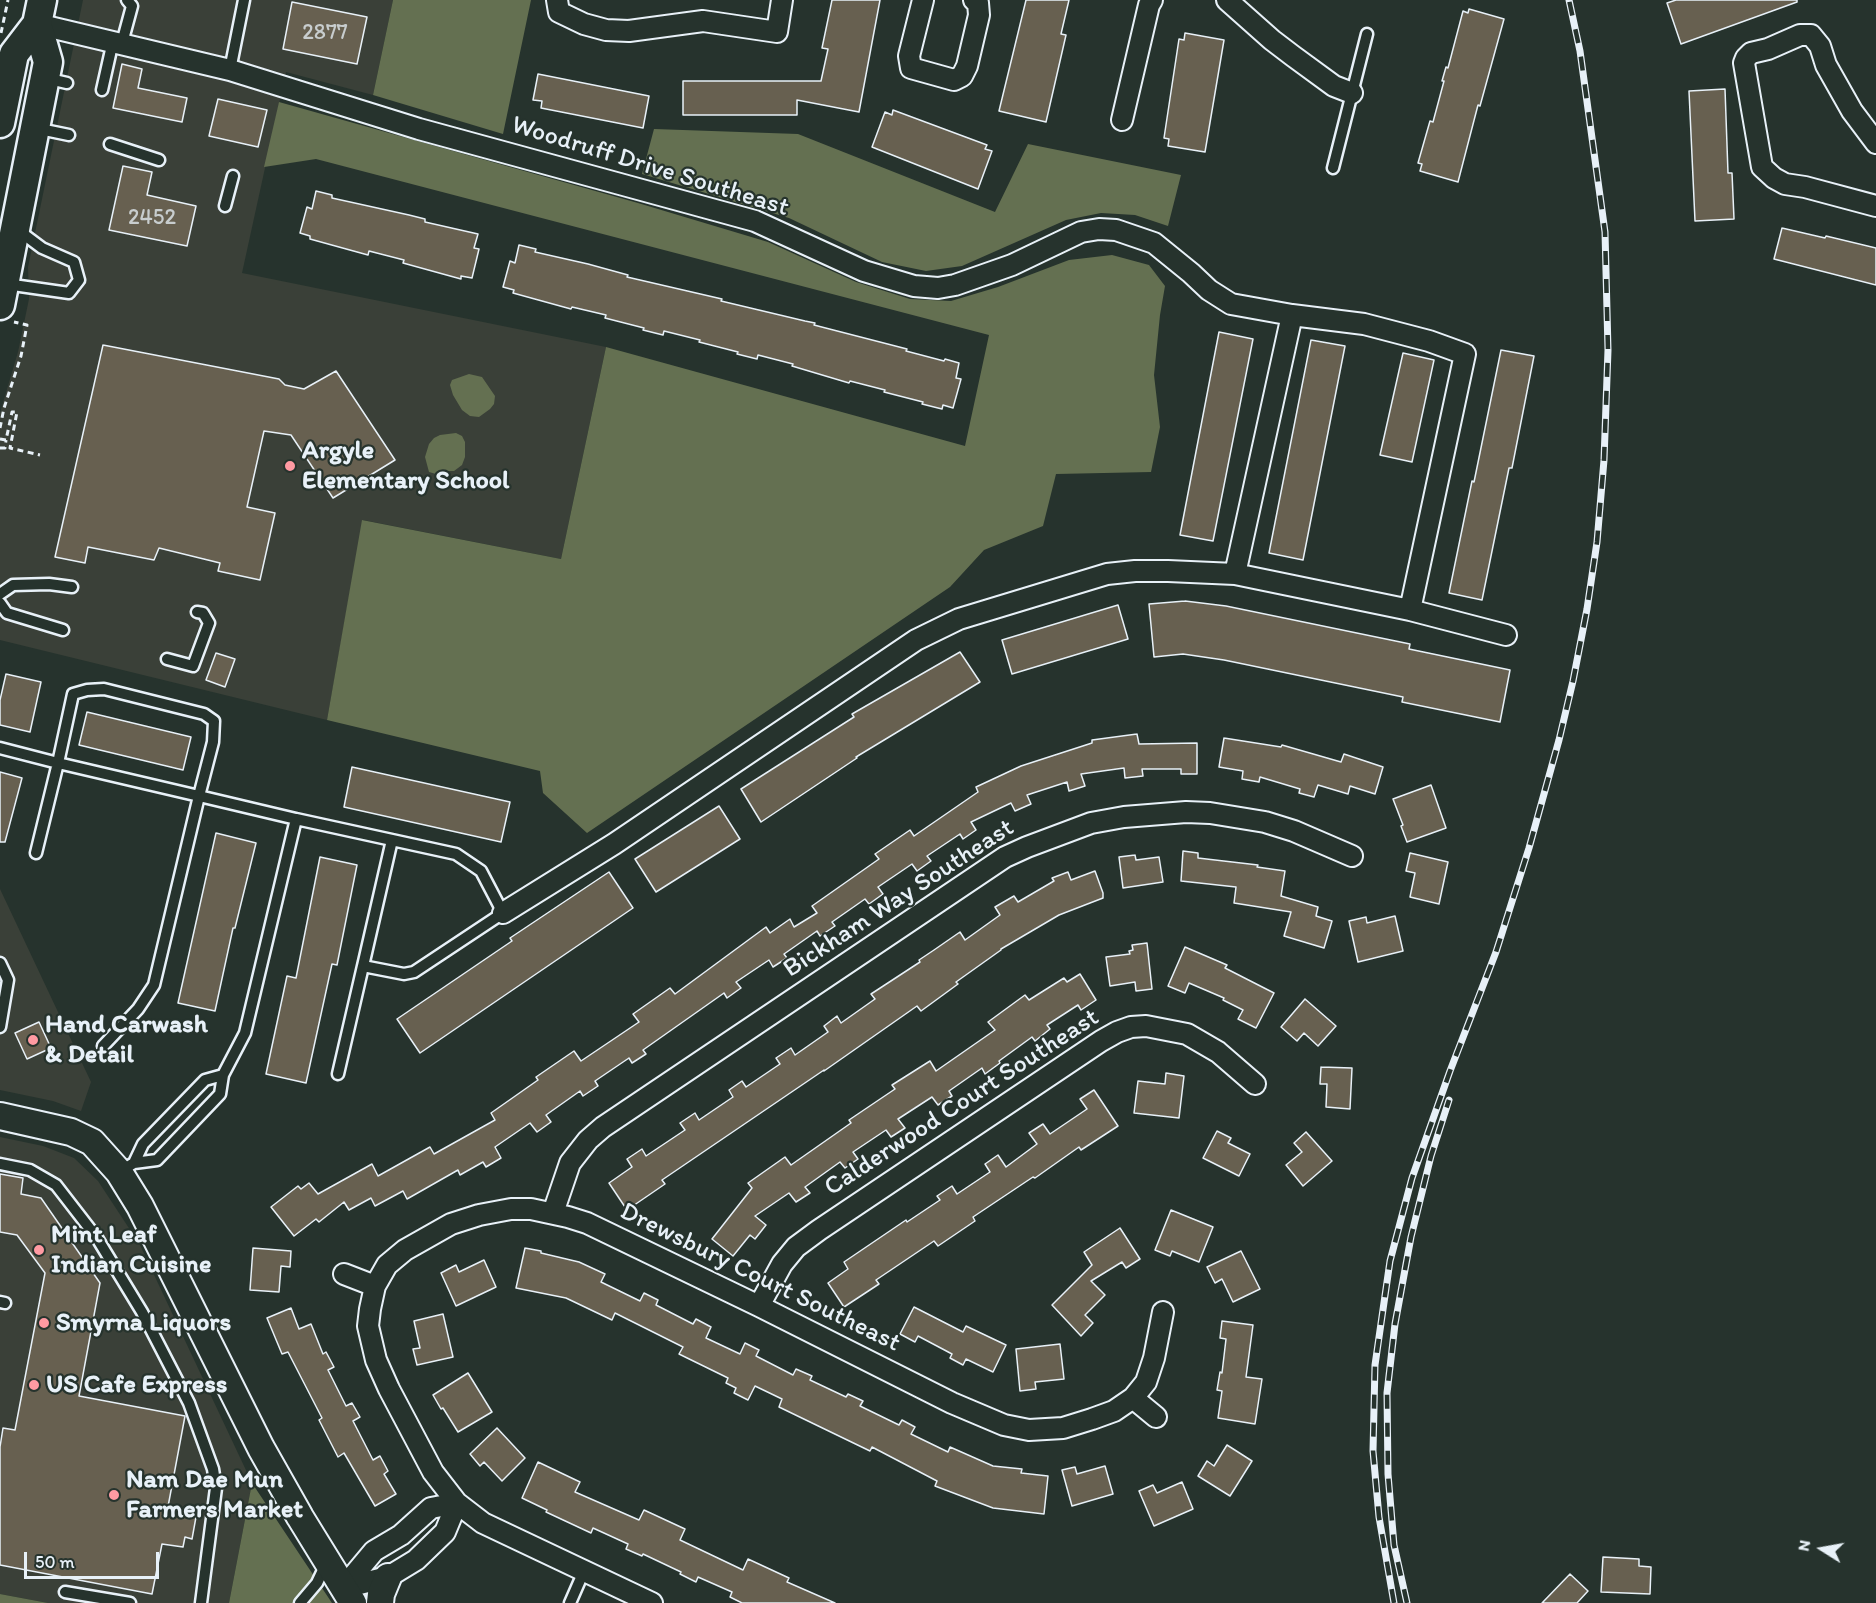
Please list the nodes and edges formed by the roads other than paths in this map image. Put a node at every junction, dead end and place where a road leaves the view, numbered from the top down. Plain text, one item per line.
1 (127, 0) edge
2 (244, 0) edge
3 (557, 0) edge
4 (782, 0) edge
5 (923, 0) edge
6 (974, 0) edge
7 (1152, 0) edge
8 (1227, 0) edge
9 (40, 12) edge
10 (1367, 34) dead end
11 (117, 42) junction
12 (230, 70) junction
13 (102, 90) dead end
14 (1352, 93) junction
15 (1122, 120) dead end
16 (0, 123) edge
17 (35, 128) junction
18 (69, 135) dead end
19 (1876, 143) edge
20 (110, 144) dead end
21 (159, 160) dead end
22 (1333, 168) dead end
23 (233, 176) dead end
24 (225, 206) dead end
25 (1876, 206) edge
26 (16, 222) junction
27 (1, 290) edge
28 (1292, 315) junction
29 (1235, 574) junction
30 (72, 587) dead end
31 (0, 594) edge
32 (0, 603) edge
33 (1410, 610) junction
34 (197, 612) dead end
35 (63, 630) dead end
36 (1506, 635) dead end
37 (167, 659) dead end
38 (0, 748) edge
39 (58, 763) junction
40 (199, 796) junction
41 (296, 819) junction
42 (392, 840) junction
43 (36, 853) dead end
44 (1352, 856) dead end
45 (503, 913) junction
46 (0, 963) edge
47 (363, 966) junction
48 (0, 1028) edge
49 (103, 1046) dead end
50 (338, 1074) dead end
51 (223, 1075) junction
52 (1255, 1083) dead end
53 (0, 1116) edge
54 (0, 1164) edge
55 (126, 1168) junction
56 (553, 1213) junction
57 (344, 1274) dead end
58 (375, 1286) junction
59 (759, 1306) junction
60 (1163, 1312) dead end
61 (1132, 1398) junction
62 (1156, 1417) dead end
63 (457, 1503) junction
64 (327, 1562) junction
65 (584, 1571) junction
66 (388, 1576) junction
67 (64, 1592) dead end
68 (348, 1595) edge
69 (130, 1603) edge
70 (201, 1603) edge
71 (300, 1603) edge
72 (380, 1603) edge
73 (570, 1603) edge
74 (652, 1603) edge

1 - 11 lane
2 - 12 lane
3 - 4 street
5 - 6 street
7 - 15 street
8 - 14 street
9 - 11 street, Woodruff Drive Southeast
9 - 16 main road
9 - 17 main road
10 - 14 lane
11 - 12 street, Woodruff Drive Southeast
11 - 13 lane
12 - 28 street, Woodruff Drive Southeast
14 - 22 lane
17 - 18 lane
17 - 26 main road
19 - 25 street
20 - 21 lane
23 - 24 lane
26 - 27 main road
26 - 27 lane
28 - 29 street
28 - 33 street, Woodruff Drive Southeast
29 - 33 street
29 - 45 street
30 - 31 lane
32 - 35 lane
33 - 36 street
34 - 37 lane
38 - 39 lane
39 - 40 lane
39 - 40 lane
39 - 43 lane
40 - 41 lane
40 - 49 lane
41 - 42 lane
41 - 51 lane
42 - 45 lane
42 - 47 lane
44 - 56 street, Bickham Way Southeast
45 - 47 lane
46 - 48 lane
47 - 50 lane
51 - 55 lane
51 - 55 lane
52 - 59 street, Calderwood Court Southeast
53 - 55 street
54 - 70 lane
55 - 64 street
56 - 58 street, Drewsbury Court Southeast
56 - 59 street, Drewsbury Court Southeast
57 - 58 street
58 - 63 street, Drewsbury Court Southeast
59 - 61 street, Drewsbury Court Southeast
60 - 61 street, Drewsbury Court Southeast
61 - 62 street
63 - 65 street, Drewsbury Court Southeast
63 - 66 street
63 - 68 street
64 - 68 street
64 - 71 lane
65 - 73 lane
65 - 74 street, Drewsbury Court Southeast
66 - 68 street
66 - 72 street
67 - 69 lane

